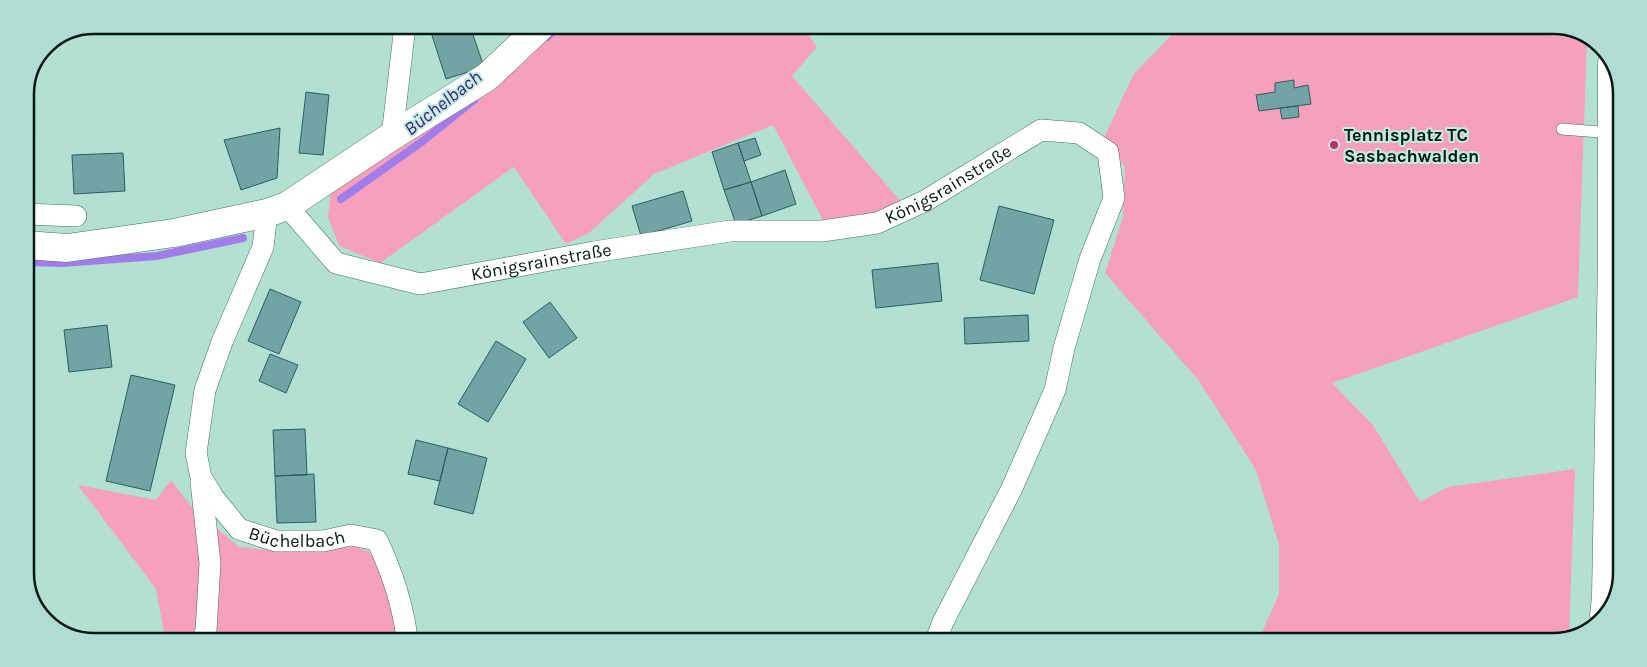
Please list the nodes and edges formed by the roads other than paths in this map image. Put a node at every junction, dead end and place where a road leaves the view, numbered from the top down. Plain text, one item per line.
1 (404, 34) edge
2 (533, 34) edge
3 (1612, 82) edge
4 (1562, 129) dead end
5 (1612, 133) junction
6 (392, 136) junction
7 (277, 209) junction
8 (34, 214) edge
9 (76, 216) dead end
10 (34, 246) edge
11 (201, 477) junction
12 (1605, 604) edge
13 (205, 633) edge
14 (406, 633) edge
15 (939, 633) edge

1 - 6 street
2 - 6 street
3 - 5 street
4 - 5 lane
5 - 12 street
6 - 7 street
7 - 10 street
7 - 11 street, Büchelbach
7 - 15 street, Königsrainstraße
8 - 9 street
11 - 13 street, Büchelbach
11 - 14 street, Büchelbach

